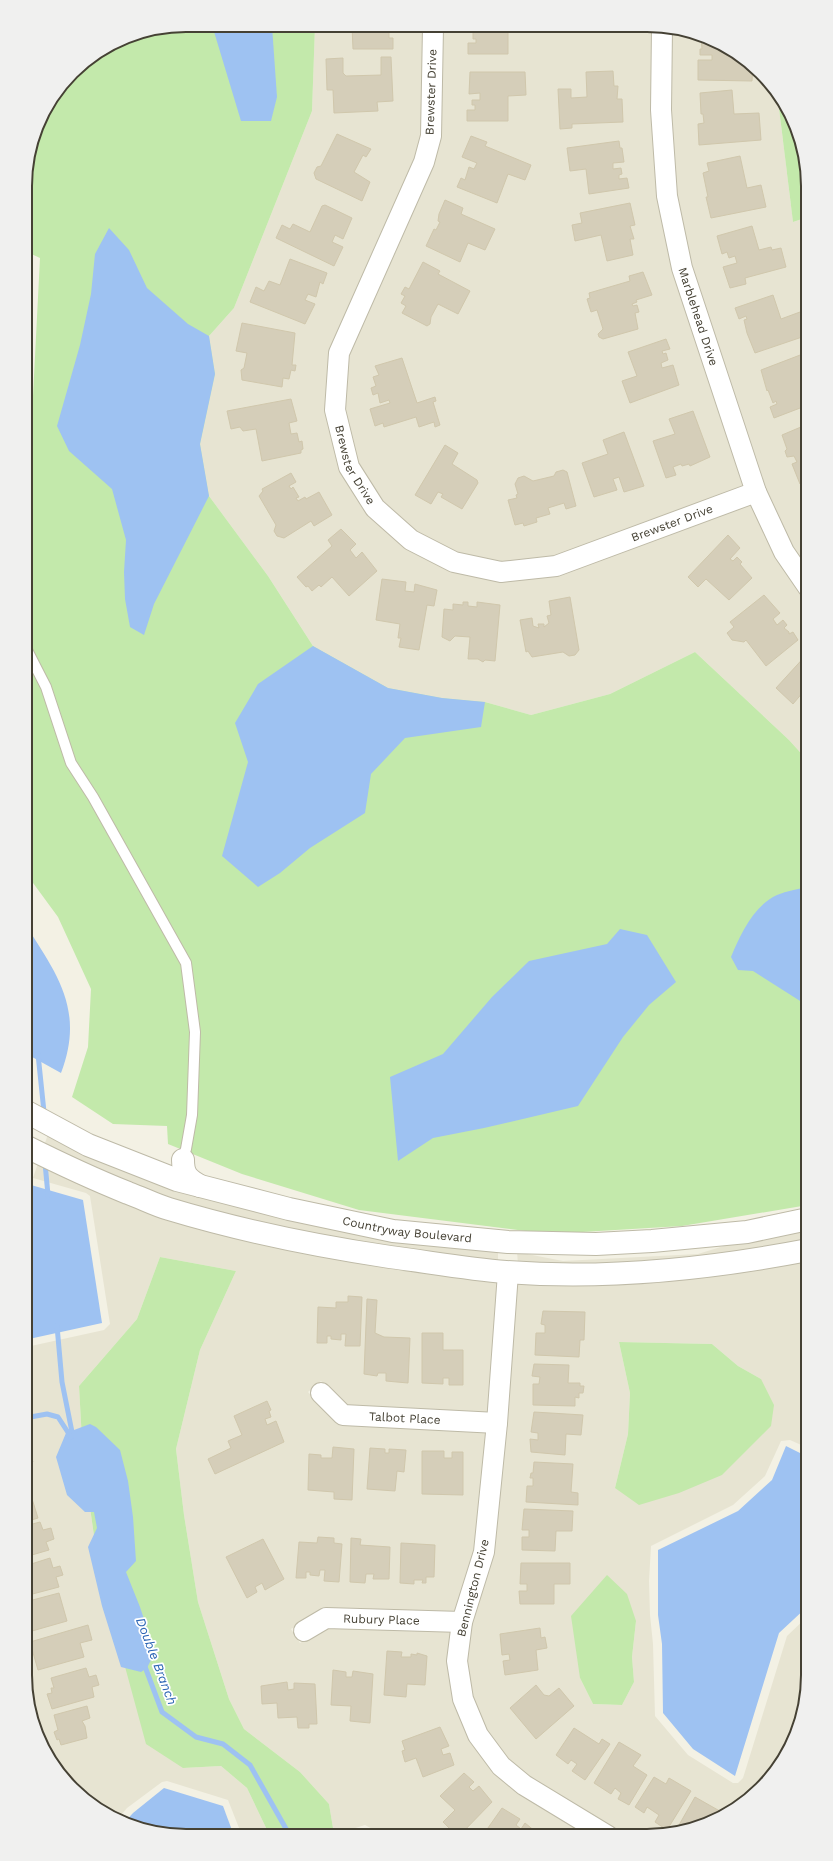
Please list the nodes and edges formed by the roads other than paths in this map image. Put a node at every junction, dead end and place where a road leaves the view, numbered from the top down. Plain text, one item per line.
1 (433, 32) edge
2 (662, 32) edge
3 (756, 492) junction
4 (801, 578) edge
5 (32, 660) edge
6 (32, 1115) edge
7 (32, 1150) edge
8 (183, 1160) junction
9 (150, 1169) junction
10 (200, 1186) junction
11 (801, 1221) edge
12 (508, 1242) junction
13 (801, 1251) edge
14 (508, 1273) junction
15 (321, 1393) dead end
16 (497, 1423) junction
17 (462, 1622) junction
18 (304, 1631) dead end
19 (596, 1829) edge

1 - 3 street, Brewster Drive
2 - 3 street, Marblehead Drive
3 - 4 street, Marblehead Drive
5 - 8 lane
6 - 9 street, Countryway Boulevard
7 - 14 street
8 - 9 lane
8 - 10 street
9 - 10 street, Countryway Boulevard
10 - 12 street, Countryway Boulevard
11 - 12 street, Countryway Boulevard
12 - 14 street
13 - 14 street
14 - 16 street, Bennington Drive
15 - 16 street, Talbot Place
16 - 17 street, Bennington Drive
17 - 18 street, Rubury Place
17 - 19 street, Bennington Drive

